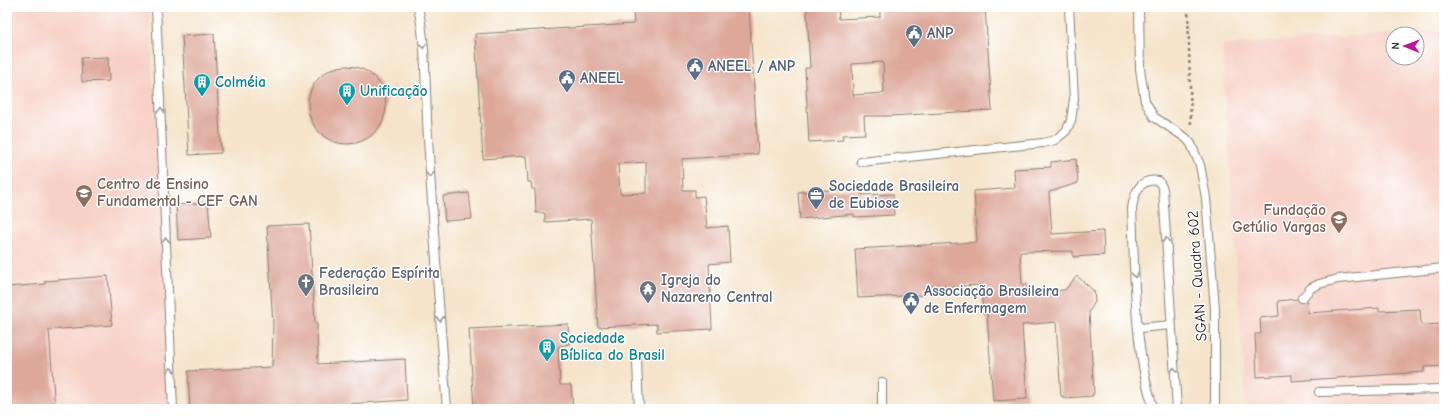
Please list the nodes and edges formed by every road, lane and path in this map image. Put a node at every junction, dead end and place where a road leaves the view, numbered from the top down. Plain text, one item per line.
1 (156, 7) edge
2 (418, 7) edge
3 (1069, 7) edge
4 (1139, 7) edge
5 (1188, 7) edge
6 (1191, 144) junction
7 (861, 162) dead end
8 (1444, 268) edge
9 (1302, 298) dead end
10 (1171, 325) junction
11 (1139, 328) junction
12 (637, 362) dead end
13 (882, 382) dead end
14 (1444, 389) edge
15 (1319, 392) dead end
16 (173, 409) edge
17 (446, 409) edge
18 (639, 409) edge
19 (882, 409) edge
20 (1154, 409) edge
21 (1176, 409) edge
22 (1215, 409) edge

16 -> 1 lane
2 -> 17 lane
3 - 7 lane
4 - 6 lane
5 - 6 path
6 - 22 lane, SGAN - Quadra 602
8 - 9 lane
10 - 11 lane
10 -> 11 lane
21 -> 10 lane
11 - 20 lane
12 - 18 lane
13 - 19 lane
14 - 15 lane

